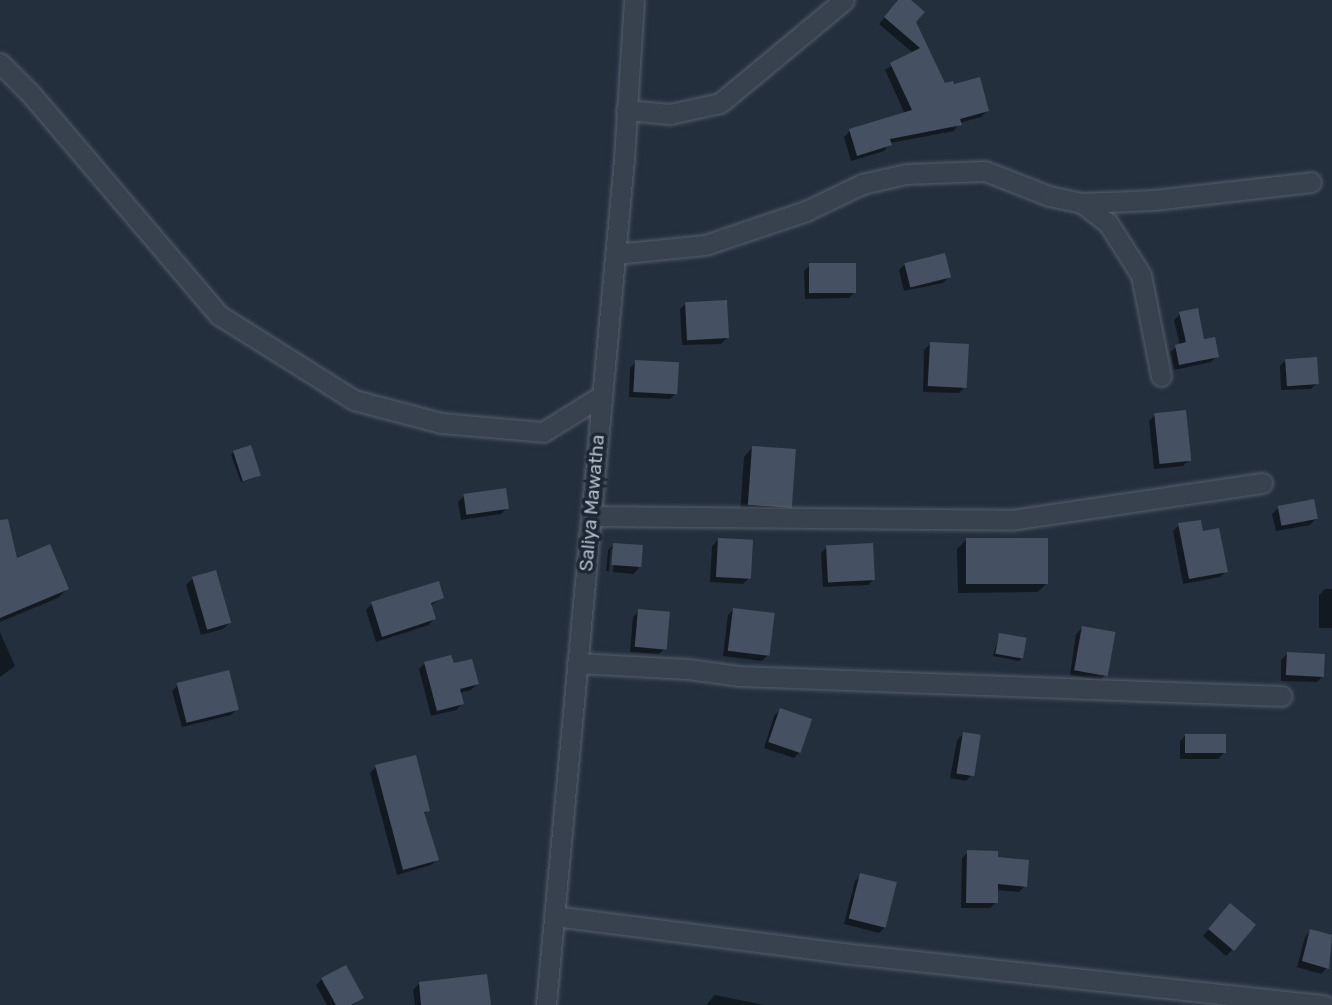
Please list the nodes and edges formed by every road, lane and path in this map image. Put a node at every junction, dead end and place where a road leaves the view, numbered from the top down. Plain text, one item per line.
1 (634, 0) edge
2 (844, 0) edge
3 (0, 63) edge
4 (626, 110) junction
5 (1311, 182) dead end
6 (1082, 203) junction
7 (615, 254) junction
8 (1161, 376) dead end
9 (601, 396) junction
10 (1262, 483) dead end
11 (591, 516) junction
12 (577, 663) junction
13 (1282, 696) dead end
14 (554, 916) junction
15 (546, 1005) edge
16 (1324, 1005) edge

1 - 4 street, Saliya Mawatha
2 - 4 street
3 - 9 street
4 - 7 street, Saliya Mawatha
5 - 6 street
6 - 7 street
6 - 8 street
7 - 9 street, Saliya Mawatha
9 - 11 street, Saliya Mawatha
10 - 11 street
11 - 12 street, Saliya Mawatha
12 - 13 street
12 - 14 street, Saliya Mawatha
14 - 15 street, Saliya Mawatha
14 - 16 street

